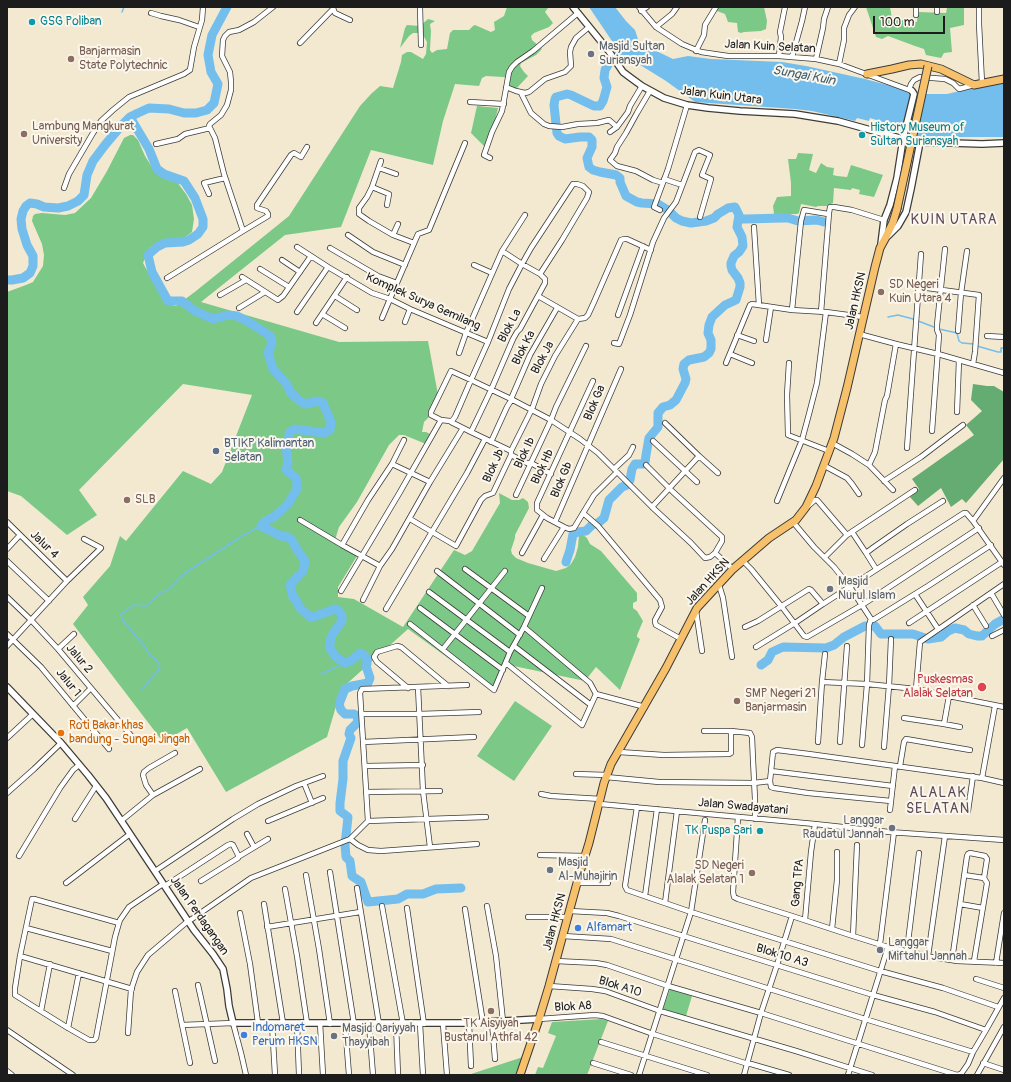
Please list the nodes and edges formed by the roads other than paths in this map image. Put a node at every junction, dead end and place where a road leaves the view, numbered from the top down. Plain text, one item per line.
1 (203, 7) edge
2 (273, 7) edge
3 (420, 7) edge
4 (573, 7) edge
5 (647, 7) edge
6 (677, 7) edge
7 (716, 7) edge
8 (785, 7) edge
9 (805, 7) edge
10 (828, 7) edge
11 (855, 7) edge
12 (916, 7) edge
13 (979, 7) edge
14 (332, 8) edge
15 (640, 9) edge
16 (151, 13) dead end
17 (578, 13) junction
18 (916, 15) dead end
19 (350, 20) dead end
20 (199, 27) junction
21 (589, 27) junction
22 (656, 27) junction
23 (300, 43) dead end
24 (421, 45) dead end
25 (696, 51) junction
26 (779, 56) junction
27 (792, 56) junction
28 (816, 59) junction
29 (839, 64) junction
30 (928, 66) junction
31 (867, 74) junction
32 (1004, 79) edge
33 (982, 83) junction
34 (974, 85) junction
35 (642, 86) junction
36 (506, 87) junction
37 (650, 91) junction
38 (912, 91) junction
39 (521, 93) junction
40 (470, 102) dead end
41 (504, 104) junction
42 (688, 105) junction
43 (617, 127) junction
44 (210, 128) junction
45 (610, 132) dead end
46 (904, 137) junction
47 (465, 143) dead end
48 (1004, 143) edge
49 (156, 144) dead end
50 (307, 147) dead end
51 (490, 158) dead end
52 (381, 161) dead end
53 (379, 168) junction
54 (396, 174) dead end
55 (226, 178) junction
56 (663, 181) junction
57 (682, 186) junction
58 (372, 187) junction
59 (64, 188) dead end
60 (209, 194) dead end
61 (387, 205) dead end
62 (660, 210) dead end
63 (829, 213) junction
64 (525, 215) dead end
65 (700, 217) dead end
66 (884, 220) junction
67 (398, 224) dead end
68 (754, 227) dead end
69 (243, 231) junction
70 (348, 235) dead end
71 (394, 235) junction
72 (886, 237) junction
73 (414, 243) junction
74 (643, 246) junction
75 (298, 247) dead end
76 (330, 248) dead end
77 (880, 248) junction
78 (945, 249) dead end
79 (651, 250) junction
80 (502, 251) junction
81 (967, 251) dead end
82 (921, 254) dead end
83 (311, 256) junction
84 (282, 260) dead end
85 (522, 264) junction
86 (405, 265) junction
87 (474, 266) dead end
88 (328, 267) junction
89 (260, 270) dead end
90 (300, 272) junction
91 (492, 273) junction
92 (540, 274) junction
93 (347, 277) junction
94 (167, 278) dead end
95 (397, 283) junction
96 (289, 287) junction
97 (920, 287) junction
98 (940, 289) junction
99 (265, 292) junction
100 (962, 293) junction
101 (220, 295) dead end
102 (335, 296) junction
103 (538, 296) junction
104 (390, 299) junction
105 (759, 304) junction
106 (771, 307) junction
107 (239, 308) dead end
108 (557, 308) junction
109 (410, 309) junction
110 (357, 310) dead end
111 (792, 310) junction
112 (297, 312) dead end
113 (824, 312) junction
114 (322, 314) junction
115 (618, 315) dead end
116 (863, 317) junction
117 (382, 318) dead end
118 (578, 319) junction
119 (405, 322) dead end
120 (316, 323) dead end
121 (345, 328) dead end
122 (958, 332) dead end
123 (466, 333) junction
124 (859, 334) junction
125 (737, 335) junction
126 (987, 336) dead end
127 (1004, 337) edge
128 (766, 340) dead end
129 (754, 341) dead end
130 (488, 342) junction
131 (614, 343) dead end
132 (896, 344) junction
133 (586, 346) dead end
134 (914, 348) junction
135 (459, 353) dead end
136 (730, 354) junction
137 (938, 354) junction
138 (959, 360) junction
139 (726, 363) dead end
140 (752, 363) dead end
141 (789, 363) dead end
142 (973, 364) junction
143 (621, 369) dead end
144 (1004, 373) edge
145 (471, 380) junction
146 (592, 381) dead end
147 (491, 390) junction
148 (512, 399) junction
149 (532, 409) junction
150 (957, 412) dead end
151 (441, 420) junction
152 (551, 420) junction
153 (451, 422) junction
154 (665, 423) dead end
155 (963, 424) dead end
156 (464, 428) junction
157 (932, 431) dead end
158 (471, 432) junction
159 (570, 433) junction
160 (485, 439) junction
161 (404, 440) dead end
162 (802, 440) junction
163 (653, 441) dead end
164 (491, 442) junction
165 (832, 443) junction
166 (588, 445) junction
167 (633, 447) dead end
168 (906, 448) dead end
169 (829, 450) junction
170 (511, 453) junction
171 (699, 456) junction
172 (531, 463) junction
173 (392, 464) junction
174 (646, 465) dead end
175 (823, 465) junction
176 (869, 465) junction
177 (615, 470) junction
178 (685, 471) junction
179 (410, 472) junction
180 (718, 473) dead end
181 (551, 474) junction
182 (1004, 478) edge
183 (884, 481) junction
184 (430, 482) junction
185 (697, 482) dead end
186 (670, 488) junction
187 (893, 490) dead end
188 (915, 490) dead end
189 (859, 494) dead end
190 (516, 495) dead end
191 (777, 501) dead end
192 (943, 501) dead end
193 (652, 507) junction
194 (803, 512) junction
195 (584, 513) junction
196 (543, 514) junction
197 (410, 519) junction
198 (300, 520) dead end
199 (973, 521) junction
200 (7, 522) edge
201 (555, 522) junction
202 (793, 522) junction
203 (564, 527) junction
204 (979, 528) junction
205 (852, 532) junction
206 (432, 533) junction
207 (20, 535) junction
208 (847, 535) junction
209 (84, 539) dead end
210 (342, 545) junction
211 (991, 545) junction
212 (7, 548) edge
213 (522, 553) dead end
214 (715, 553) junction
215 (866, 553) junction
216 (362, 555) junction
217 (825, 557) junction
218 (544, 559) dead end
219 (743, 560) junction
220 (7, 561) edge
221 (1003, 564) edge
222 (380, 566) junction
223 (465, 569) dead end
224 (734, 569) junction
225 (876, 569) junction
226 (437, 571) dead end
227 (505, 571) dead end
228 (67, 581) junction
229 (719, 584) junction
230 (1004, 584) edge
231 (850, 587) junction
232 (491, 588) junction
233 (542, 588) dead end
234 (341, 591) dead end
235 (429, 592) dead end
236 (991, 593) junction
237 (915, 594) junction
238 (7, 597) edge
239 (363, 600) dead end
240 (48, 601) junction
241 (480, 604) junction
242 (823, 604) junction
243 (862, 605) junction
244 (973, 605) junction
245 (782, 607) junction
246 (420, 608) dead end
247 (386, 609) dead end
248 (696, 611) junction
249 (927, 612) junction
250 (1003, 614) edge
251 (529, 616) junction
252 (872, 619) junction
253 (31, 620) junction
254 (467, 620) junction
255 (795, 623) junction
256 (909, 623) dead end
257 (410, 624) dead end
258 (986, 626) dead end
259 (524, 627) junction
260 (746, 627) dead end
261 (938, 629) junction
262 (1004, 630) edge
263 (7, 634) edge
264 (74, 634) dead end
265 (455, 634) junction
266 (520, 635) junction
267 (992, 636) dead end
268 (681, 639) junction
269 (891, 639) dead end
270 (13, 640) junction
271 (7, 646) edge
272 (514, 646) junction
273 (847, 646) dead end
274 (756, 648) dead end
275 (58, 649) junction
276 (442, 649) junction
277 (702, 651) dead end
278 (510, 652) junction
279 (824, 654) dead end
280 (732, 657) dead end
281 (506, 663) junction
282 (503, 670) junction
283 (822, 682) junction
284 (844, 683) junction
285 (867, 684) junction
286 (467, 685) dead end
287 (448, 686) junction
288 (889, 686) junction
289 (7, 687) edge
290 (418, 687) junction
291 (91, 688) junction
292 (408, 688) junction
293 (916, 689) junction
294 (596, 694) junction
295 (949, 696) junction
296 (591, 705) junction
297 (73, 706) junction
298 (995, 706) junction
299 (645, 707) junction
300 (1004, 707) edge
301 (479, 712) dead end
302 (33, 714) junction
303 (362, 714) junction
304 (419, 714) junction
305 (904, 718) dead end
306 (944, 724) junction
307 (960, 727) dead end
308 (704, 731) dead end
309 (731, 731) junction
310 (474, 737) dead end
311 (7, 738) edge
312 (133, 738) dead end
313 (420, 739) junction
314 (363, 742) junction
315 (818, 742) dead end
316 (840, 742) dead end
317 (60, 743) junction
318 (862, 745) dead end
319 (884, 747) dead end
320 (109, 749) dead end
321 (970, 750) dead end
322 (618, 752) junction
323 (175, 753) dead end
324 (79, 765) junction
325 (423, 765) junction
326 (365, 766) junction
327 (897, 766) junction
328 (200, 769) dead end
329 (771, 771) junction
330 (576, 774) dead end
331 (323, 776) dead end
332 (607, 776) junction
333 (973, 776) junction
334 (982, 778) junction
335 (770, 781) junction
336 (1004, 782) edge
337 (304, 783) junction
338 (754, 783) junction
339 (96, 786) junction
340 (893, 786) junction
341 (424, 791) junction
342 (440, 791) dead end
343 (366, 792) junction
344 (7, 793) edge
345 (540, 794) dead end
346 (153, 795) junction
347 (323, 798) dead end
348 (891, 801) junction
349 (600, 802) junction
350 (312, 803) junction
351 (637, 807) junction
352 (657, 810) junction
353 (890, 810) dead end
354 (968, 811) dead end
355 (677, 812) junction
356 (486, 817) dead end
357 (738, 817) junction
358 (75, 819) dead end
359 (426, 819) junction
360 (755, 819) junction
361 (705, 820) dead end
362 (121, 821) junction
363 (268, 821) dead end
364 (368, 821) junction
365 (815, 824) junction
366 (894, 832) junction
367 (130, 834) junction
368 (246, 834) dead end
369 (945, 836) junction
370 (268, 839) dead end
371 (349, 839) junction
372 (1004, 840) edge
373 (477, 844) dead end
374 (857, 845) dead end
375 (254, 847) junction
376 (430, 847) junction
377 (837, 852) dead end
378 (919, 853) dead end
379 (19, 856) dead end
380 (540, 856) dead end
381 (585, 856) junction
382 (238, 857) junction
383 (154, 871) junction
384 (330, 872) dead end
385 (306, 875) dead end
386 (964, 875) junction
387 (984, 878) junction
388 (201, 881) dead end
389 (66, 883) dead end
390 (577, 883) junction
391 (608, 883) dead end
392 (164, 885) junction
393 (356, 888) dead end
394 (285, 889) dead end
395 (645, 896) junction
396 (665, 903) junction
397 (264, 904) dead end
398 (960, 904) junction
399 (382, 906) dead end
400 (487, 906) dead end
401 (407, 908) dead end
402 (983, 908) junction
403 (465, 909) dead end
404 (360, 912) junction
405 (691, 912) junction
406 (240, 913) dead end
407 (1004, 913) edge
408 (569, 914) junction
409 (338, 915) junction
410 (792, 916) junction
411 (528, 917) dead end
412 (314, 919) junction
413 (805, 920) junction
414 (189, 921) junction
415 (119, 923) junction
416 (291, 923) junction
417 (267, 927) junction
418 (26, 928) junction
419 (832, 929) junction
420 (563, 936) junction
421 (684, 936) junction
422 (853, 936) junction
423 (784, 940) junction
424 (880, 944) junction
425 (888, 947) junction
426 (112, 950) junction
427 (907, 950) junction
428 (20, 956) junction
429 (928, 956) junction
430 (556, 960) junction
431 (676, 960) junction
432 (952, 960) junction
433 (974, 961) junction
434 (996, 963) junction
435 (1004, 963) edge
436 (50, 964) junction
437 (777, 965) junction
438 (880, 970) junction
439 (79, 973) junction
440 (976, 979) dead end
441 (106, 981) junction
442 (198, 985) dead end
443 (549, 986) junction
444 (668, 986) junction
445 (132, 988) junction
446 (769, 988) junction
447 (1004, 988) edge
448 (175, 991) dead end
449 (873, 995) junction
450 (1004, 998) edge
451 (998, 1007) junction
452 (41, 1011) junction
453 (660, 1011) junction
454 (761, 1013) junction
455 (539, 1019) junction
456 (865, 1020) junction
457 (503, 1021) junction
458 (492, 1022) junction
459 (233, 1023) junction
460 (258, 1023) junction
461 (272, 1023) junction
462 (283, 1023) junction
463 (297, 1023) junction
464 (307, 1023) junction
465 (482, 1023) junction
466 (207, 1024) junction
467 (320, 1024) junction
468 (330, 1024) junction
469 (346, 1024) junction
470 (354, 1024) junction
471 (369, 1024) junction
472 (379, 1024) junction
473 (396, 1024) junction
474 (403, 1024) junction
475 (422, 1024) junction
476 (443, 1024) junction
477 (469, 1024) junction
478 (182, 1025) junction
479 (1004, 1027) edge
480 (68, 1028) junction
481 (7, 1030) edge
482 (986, 1030) junction
483 (128, 1033) dead end
484 (653, 1034) junction
485 (754, 1039) junction
486 (600, 1042) dead end
487 (857, 1044) junction
488 (973, 1052) junction
489 (646, 1056) junction
490 (495, 1059) dead end
491 (215, 1061) dead end
492 (190, 1063) dead end
493 (593, 1063) dead end
494 (983, 1063) junction
495 (748, 1064) junction
496 (471, 1066) dead end
497 (850, 1068) junction
498 (1004, 1070) edge
499 (7, 1071) edge
500 (12, 1075) edge
501 (73, 1075) edge
502 (246, 1075) edge
503 (276, 1075) edge
504 (299, 1075) edge
505 (323, 1075) edge
506 (348, 1075) edge
507 (373, 1075) edge
508 (398, 1075) edge
509 (423, 1075) edge
510 (447, 1075) edge
511 (520, 1075) edge
512 (631, 1075) edge
513 (639, 1075) edge
514 (706, 1075) edge
515 (744, 1075) edge
516 (789, 1075) edge
517 (848, 1075) edge
518 (872, 1075) edge
519 (977, 1075) edge

1 - 20 street
2 - 44 street
3 - 24 street
4 - 17 street, Jalan Kuin Utara
5 - 15 street
6 - 22 street
7 - 25 street
8 - 26 street
9 - 27 street
10 - 28 street
11 - 29 street
12 - 18 street
13 - 33 street
14 - 19 street
14 - 23 street
15 - 22 street, Jalan Kuin Selatan
16 - 20 street
17 - 21 street, Jalan Kuin Utara
17 - 36 street
20 - 59 street
21 - 35 street, Jalan Kuin Utara
21 - 39 street
22 - 25 street, Jalan Kuin Selatan
25 - 26 street, Jalan Kuin Selatan
26 - 27 street, Jalan Kuin Selatan
27 - 28 street, Jalan Kuin Selatan
28 - 29 street, Jalan Kuin Selatan
29 - 31 street, Jalan Kuin Selatan
30 - 31 main road
30 - 34 main road
30 - 72 main road, bridge
31 - 38 street, Jalan Kuin Selatan
32 - 33 main road
33 - 34 main road
34 - 38 street
35 - 37 street, Jalan Kuin Utara
35 - 43 street
36 - 39 street
36 - 41 street
37 - 42 street, Jalan Kuin Utara
37 - 56 street
38 - 46 street, Jalan HKSN
39 - 43 street
40 - 41 street
41 - 51 street
42 - 46 street, Jalan Kuin Utara
42 - 56 street
43 - 45 street
44 - 49 street
44 - 55 street
46 - 66 street, Jalan HKSN
47 - 73 street
48 - 72 street
50 - 69 street
52 - 53 street
53 - 54 street
53 - 58 street
55 - 60 street
55 - 69 street
56 - 57 street
56 - 62 street
57 - 65 street
57 - 79 street
58 - 61 street
58 - 71 street
63 - 66 street
63 - 111 street
63 - 113 street
64 - 80 street
66 - 77 street, Jalan HKSN
67 - 71 street
68 - 105 street
69 - 94 street
70 - 86 street
71 - 73 street
72 - 77 main road
73 - 86 street
74 - 79 street
74 - 115 street
74 - 118 street, Blok Ja
75 - 83 street, Komplek Surya Gemilang
76 - 95 street
77 - 116 main road, Jalan HKSN
78 - 98 street
79 - 131 street
80 - 85 street
80 - 91 street
81 - 100 street
82 - 97 street
83 - 88 street, Komplek Surya Gemilang
83 - 90 street
84 - 90 street
85 - 92 street
85 - 92 street
85 - 130 street
86 - 95 street
87 - 91 street
88 - 93 street, Komplek Surya Gemilang
88 - 112 street
89 - 96 street
90 - 96 street
91 - 123 street
92 - 103 street, Blok La
93 - 102 street
93 - 104 street, Komplek Surya Gemilang
95 - 104 street
96 - 99 street
97 - 98 street
97 - 134 street
98 - 100 street
98 - 137 street
99 - 101 street
99 - 107 street
100 - 122 street
100 - 142 street
102 - 110 street
102 - 114 street
103 - 108 street
103 - 147 street, Blok La
104 - 109 street, Komplek Surya Gemilang
104 - 117 street
105 - 106 street
105 - 125 street
106 - 111 street
106 - 128 street
108 - 118 street
108 - 148 street, Blok Ka
109 - 119 street
109 - 123 street, Komplek Surya Gemilang
111 - 113 street
113 - 116 street
113 - 162 street
114 - 120 street
114 - 121 street
116 - 124 main road, Jalan HKSN
118 - 149 street, Blok Ja
123 - 130 street, Komplek Surya Gemilang
123 - 135 street
124 - 132 street
124 - 165 main road, Jalan HKSN
125 - 129 street
125 - 136 street
126 - 127 street
130 - 145 street, Komplek Surya Gemilang
132 - 134 street
132 - 176 street
133 - 152 street, Blok Ib
134 - 137 street
134 - 168 street
136 - 139 street
136 - 140 street
137 - 138 street
137 - 157 street
138 - 142 street
138 - 150 street
141 - 162 street
142 - 144 street
143 - 166 street, Blok Ga
145 - 147 street
145 - 151 street
145 - 153 street, Komplek Surya Gemilang
146 - 159 street, Blok Hb
147 - 148 street
147 - 158 street, Blok La
148 - 149 street
148 - 164 street, Blok Ka
149 - 152 street
149 - 170 street, Blok Jb
151 - 153 street
151 - 179 street
152 - 159 street
152 - 172 street, Blok Ib
153 - 156 street
154 - 171 street
155 - 183 street
156 - 158 street
156 - 184 street
158 - 160 street
159 - 166 street
159 - 181 street, Blok Hb
160 - 164 street
160 - 206 street
161 - 173 street
162 - 169 street
162 - 191 street
163 - 178 street
164 - 170 street
165 - 169 main road, Jalan HKSN
165 - 176 street
166 - 177 street
166 - 201 street, Blok Gb
167 - 177 street
169 - 175 main road, Jalan HKSN
170 - 172 street
170 - 206 street, Blok Jb
171 - 178 street
171 - 180 street
172 - 181 street
172 - 190 street, Blok Ib
173 - 179 street
173 - 210 street
174 - 186 street
175 - 189 street
175 - 194 main road, Jalan HKSN
176 - 183 street
177 - 193 street
177 - 195 street
178 - 185 street
178 - 186 street
179 - 184 street
179 - 216 street
181 - 196 street, Blok Hb
182 - 199 street
183 - 187 street
184 - 197 street
186 - 193 street
186 - 214 street
188 - 205 street
192 - 215 street
193 - 214 street
194 - 202 main road, Jalan HKSN
194 - 208 street
195 - 203 street
195 - 268 street
196 - 201 street
196 - 213 street
197 - 206 street
197 - 222 street
198 - 210 street
199 - 204 street
199 - 225 street
200 - 207 street, Jalur 4
201 - 203 street
202 - 217 street
202 - 219 main road, Jalan HKSN
203 - 218 street
204 - 211 street
204 - 243 street
205 - 208 street
205 - 215 street
206 - 247 street
207 - 212 street
207 - 228 street, Jalur 4
208 - 217 street
209 - 228 street
210 - 216 street
211 - 221 street
211 - 237 street
214 - 224 street
215 - 225 street
216 - 222 street
216 - 234 street
217 - 231 street
219 - 224 main road, Jalan HKSN
219 - 245 street
220 - 240 street
221 - 249 street
222 - 239 street
223 - 232 street
224 - 229 main road, Jalan HKSN
225 - 231 street
226 - 241 street
227 - 232 street
228 - 240 street
229 - 248 main road, Jalan HKSN
229 - 280 street
230 - 236 street
231 - 242 street
231 - 243 street
232 - 241 street
232 - 251 street
233 - 251 street
235 - 254 street
236 - 244 street
236 - 250 street
237 - 249 street
237 - 252 street
238 - 253 street, Jalur 2
240 - 253 street
241 - 254 street
241 - 266 street
242 - 245 street
242 - 255 street
243 - 252 street
243 - 255 street
244 - 258 street
244 - 261 street
245 - 255 street
245 - 260 street
246 - 265 street
248 - 268 main road, Jalan HKSN
248 - 277 street
249 - 256 street
249 - 261 street
251 - 259 street
252 - 285 street
253 - 270 street
253 - 275 street, Jalur 2
254 - 265 street
254 - 278 street
255 - 274 street
257 - 276 street
259 - 266 street
259 - 294 street
261 - 293 street
262 - 267 street
263 - 270 street, Jalur 1
264 - 275 street
265 - 276 street
265 - 282 street
266 - 272 street
268 - 299 main road, Jalan HKSN
269 - 288 street
270 - 271 street
270 - 297 street, Jalur 1
272 - 278 street
272 - 296 street
273 - 284 street
275 - 291 street, Jalur 2
276 - 282 street
278 - 281 street
279 - 283 street
281 - 282 street
281 - 296 street
283 - 284 street
283 - 315 street
284 - 285 street
284 - 316 street
285 - 288 street
285 - 318 street
286 - 287 street
287 - 290 street
287 - 292 street
288 - 293 street
288 - 319 street
289 - 302 street, Jalan Perdagangan
290 - 292 street
290 - 304 street
291 - 297 street
291 - 312 street, Jalur 2
292 - 303 street
293 - 295 street
294 - 296 street
294 - 299 street
295 - 298 street
295 - 306 street
297 - 320 street, Jalur 1
298 - 300 street
298 - 334 street
299 - 322 main road, Jalan HKSN
301 - 304 street
302 - 311 street
302 - 317 street, Jalan Perdagangan
303 - 304 street
303 - 314 street
304 - 313 street
305 - 306 street
306 - 307 street
308 - 309 street
309 - 322 street
309 - 338 street
310 - 313 street
313 - 314 street
313 - 325 street
314 - 326 street
317 - 324 street, Jalan Perdagangan
317 - 344 street
321 - 327 street
322 - 332 main road, Jalan HKSN
323 - 346 street
324 - 339 street, Jalan Perdagangan
324 - 379 street
325 - 326 street
325 - 341 street
326 - 343 street
327 - 329 street
327 - 333 street
327 - 340 street
328 - 346 street
329 - 335 street
329 - 340 street
330 - 332 street
331 - 337 street
332 - 338 street
332 - 349 main road, Jalan HKSN
333 - 334 street
333 - 354 street
334 - 336 street
335 - 338 street
335 - 348 street
337 - 350 street
337 - 383 street
338 - 360 street
339 - 358 street
339 - 362 street, Jalan Perdagangan
340 - 348 street
341 - 342 street
341 - 343 street
341 - 359 street
343 - 364 street
345 - 349 street, Jalan Swadayatani
346 - 362 street
347 - 350 street
348 - 353 street
349 - 351 street, Jalan Swadayatani
349 - 381 main road, Jalan HKSN
350 - 363 street
351 - 352 street, Jalan Swadayatani
351 - 395 street
352 - 355 street, Jalan Swadayatani
352 - 395 street
355 - 357 street, Jalan Swadayatani
355 - 396 street
356 - 359 street
357 - 360 street, Jalan Swadayatani
357 - 410 street
359 - 364 street
359 - 376 street
360 - 365 street, Jalan Swadayatani
361 - 405 street
362 - 367 street, Jalan Perdagangan
364 - 371 street
365 - 366 street, Jalan Swadayatani
365 - 413 street, Gang TPA
366 - 369 street, Jalan Swadayatani
366 - 424 street
367 - 383 street, Jalan Perdagangan
367 - 389 street
368 - 375 street
369 - 372 street, Jalan Swadayatani
369 - 429 street
370 - 375 street
371 - 376 street
371 - 414 street
373 - 376 street
374 - 422 street
375 - 382 street
377 - 419 street
378 - 427 street
380 - 381 street
381 - 390 main road, Jalan HKSN
382 - 388 street
382 - 392 street
383 - 392 street, Jalan Perdagangan
384 - 409 street
385 - 412 street
386 - 387 street
386 - 387 street
386 - 398 street
387 - 402 street
390 - 391 street
390 - 408 main road, Jalan HKSN
392 - 414 street, Jalan Perdagangan
392 - 415 street
393 - 404 street
394 - 416 street
395 - 396 street
396 - 405 street
397 - 417 street
398 - 402 street
398 - 432 street
399 - 474 street
400 - 457 street
401 - 475 street
402 - 433 street
403 - 465 street
404 - 409 street
404 - 472 street
405 - 421 street
405 - 423 street
406 - 460 street
407 - 434 street
408 - 411 street, Blok 10 A3
408 - 420 main road, Jalan HKSN
408 - 421 street, Blok 10 A3
409 - 412 street
409 - 470 street
410 - 413 street
410 - 423 street
412 - 416 street
412 - 468 street
413 - 419 street
414 - 445 street
414 - 459 street, Jalan Perdagangan
415 - 418 street
415 - 426 street
416 - 417 street
416 - 464 street
417 - 462 street
418 - 426 street
418 - 428 street
419 - 422 street
420 - 430 main road, Jalan HKSN
420 - 431 street
421 - 431 street
421 - 437 street, Blok 10 A3
422 - 424 street
423 - 437 street
423 - 438 street
424 - 425 street
425 - 427 street
425 - 438 street
426 - 441 street
427 - 429 street
428 - 436 street
428 - 452 street
429 - 432 street
430 - 443 main road, Jalan HKSN
430 - 444 street
431 - 444 street
431 - 446 street
432 - 433 street
433 - 434 street
434 - 435 street
436 - 439 street
436 - 452 street
437 - 446 street
437 - 449 street, Blok 10 A3
438 - 449 street
438 - 451 street
439 - 441 street
439 - 480 street
440 - 447 street
441 - 445 street
441 - 480 street
442 - 466 street
443 - 453 street, Blok A10
443 - 455 main road, Jalan HKSN
444 - 453 street
444 - 454 street
445 - 483 street
446 - 454 street
446 - 456 street
448 - 478 street
449 - 456 street
449 - 482 street, Blok 10 A3
450 - 451 street
451 - 482 street
452 - 480 street
453 - 484 street
453 - 485 street, Blok A10
454 - 485 street
454 - 487 street
455 - 457 street
455 - 484 street, Blok A8
455 - 511 main road, Jalan HKSN
456 - 487 street
456 - 488 street
457 - 458 street
458 - 465 street
458 - 490 street
459 - 460 street
459 - 466 street
459 - 502 street
460 - 461 street
461 - 462 street
461 - 503 street
462 - 463 street
463 - 464 street
463 - 504 street
464 - 467 street
465 - 477 street
466 - 478 street
466 - 491 street
467 - 468 street
467 - 505 street
468 - 469 street
469 - 470 street
469 - 506 street
470 - 471 street
471 - 472 street
471 - 507 street
472 - 473 street
473 - 474 street
473 - 508 street
474 - 475 street
475 - 476 street
475 - 509 street
476 - 477 street
476 - 510 street
477 - 496 street
478 - 492 street
479 - 494 street
481 - 501 street
482 - 488 street
484 - 489 street
484 - 495 street, Blok A8
485 - 495 street
485 - 497 street, Blok A10
486 - 489 street
487 - 488 street
487 - 497 street
489 - 513 street
489 - 514 street
493 - 512 street
494 - 498 street
494 - 519 street
495 - 515 street
495 - 516 street, Blok A8
497 - 517 street
497 - 518 street, Blok A10
499 - 500 street

